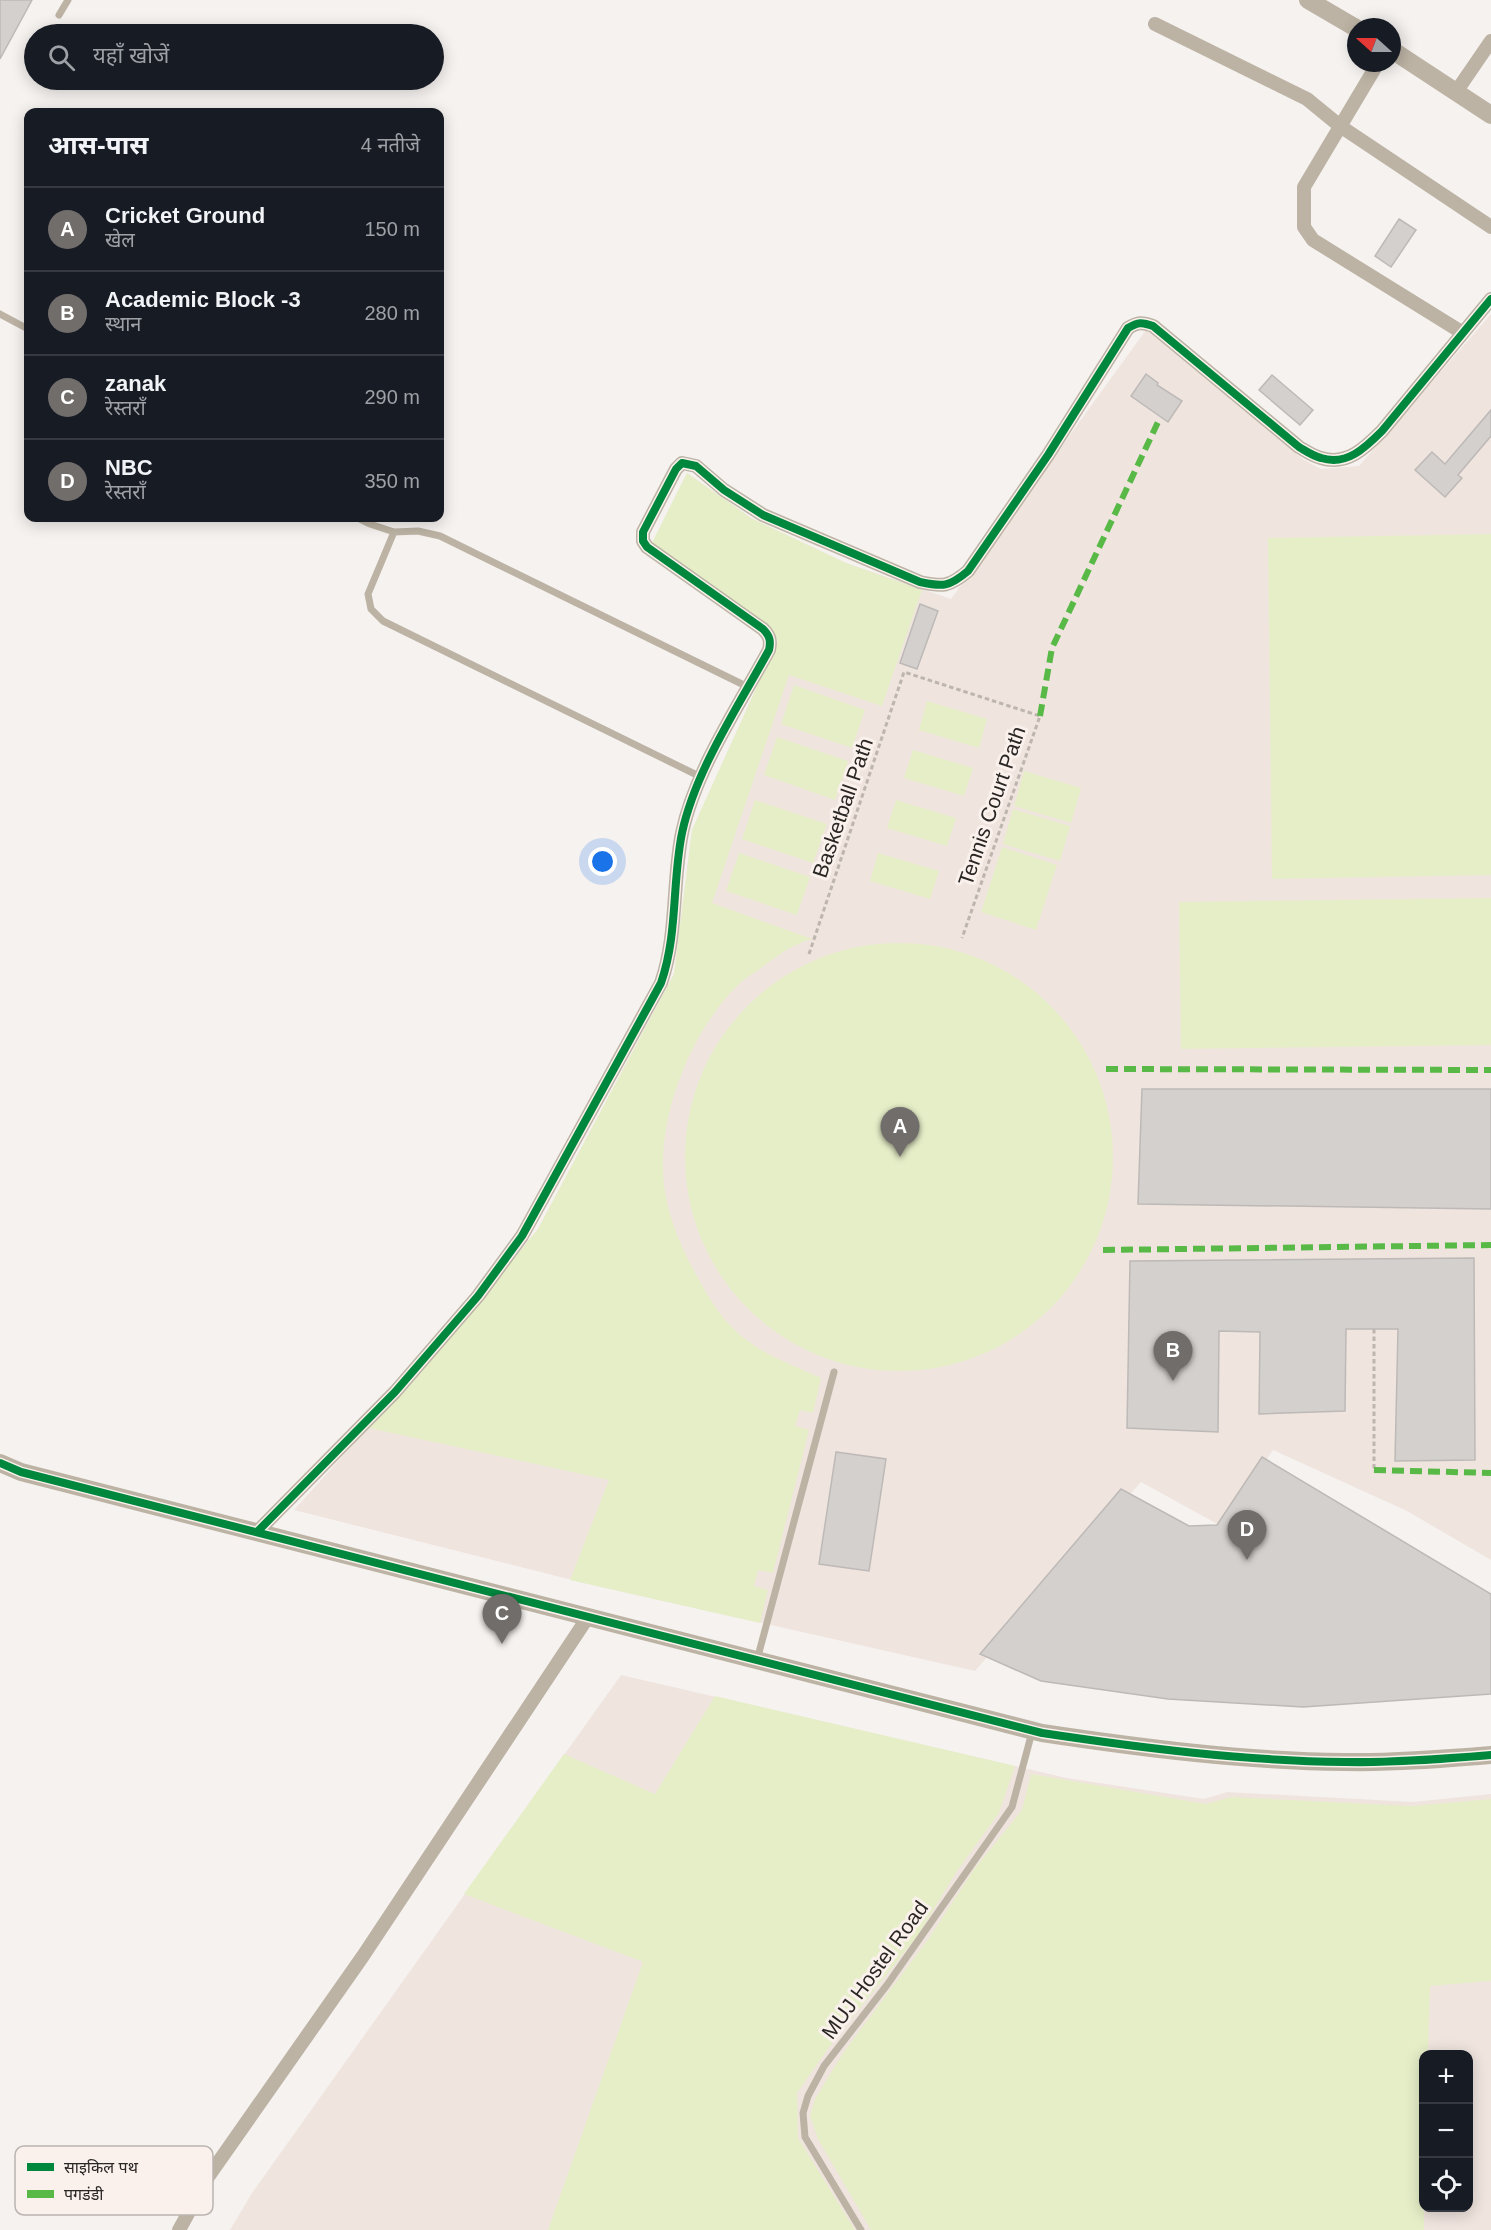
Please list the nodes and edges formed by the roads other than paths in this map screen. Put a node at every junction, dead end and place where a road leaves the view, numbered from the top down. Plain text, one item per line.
1 (68, 0) edge
2 (1308, 0) edge
3 (59, 15) dead end
4 (1347, 23) edge
5 (1155, 24) dead end
6 (1491, 41) edge
7 (1401, 56) edge
8 (1373, 72) edge
9 (1456, 92) junction
10 (1491, 115) edge
11 (1340, 126) junction
12 (1491, 228) edge
13 (1491, 299) edge
14 (0, 314) edge
15 (24, 327) edge
16 (1463, 333) junction
17 (366, 522) edge
18 (394, 532) junction
19 (748, 687) junction
20 (701, 777) junction
21 (834, 1372) dead end
22 (0, 1463) edge
23 (257, 1532) junction
24 (588, 1617) junction
25 (756, 1660) junction
26 (1033, 1731) junction
27 (1491, 1755) edge
28 (213, 2170) edge
29 (187, 2215) edge
30 (179, 2230) edge
31 (861, 2230) edge

1 - 3 lane
2 - 4 street
5 - 11 street
6 - 9 street
7 - 9 street
8 - 11 street
9 - 10 street
11 - 12 street
11 - 16 street
13 - 16 street
14 - 15 lane
16 - 19 street
17 - 18 lane
18 - 19 lane
18 - 20 lane
19 - 20 street
20 - 23 street
21 - 25 lane
22 - 23 street
23 - 24 street
24 - 25 street
24 - 28 street
25 - 26 street
26 - 27 street
26 - 31 lane, MUJ Hostel Road
29 - 30 street

